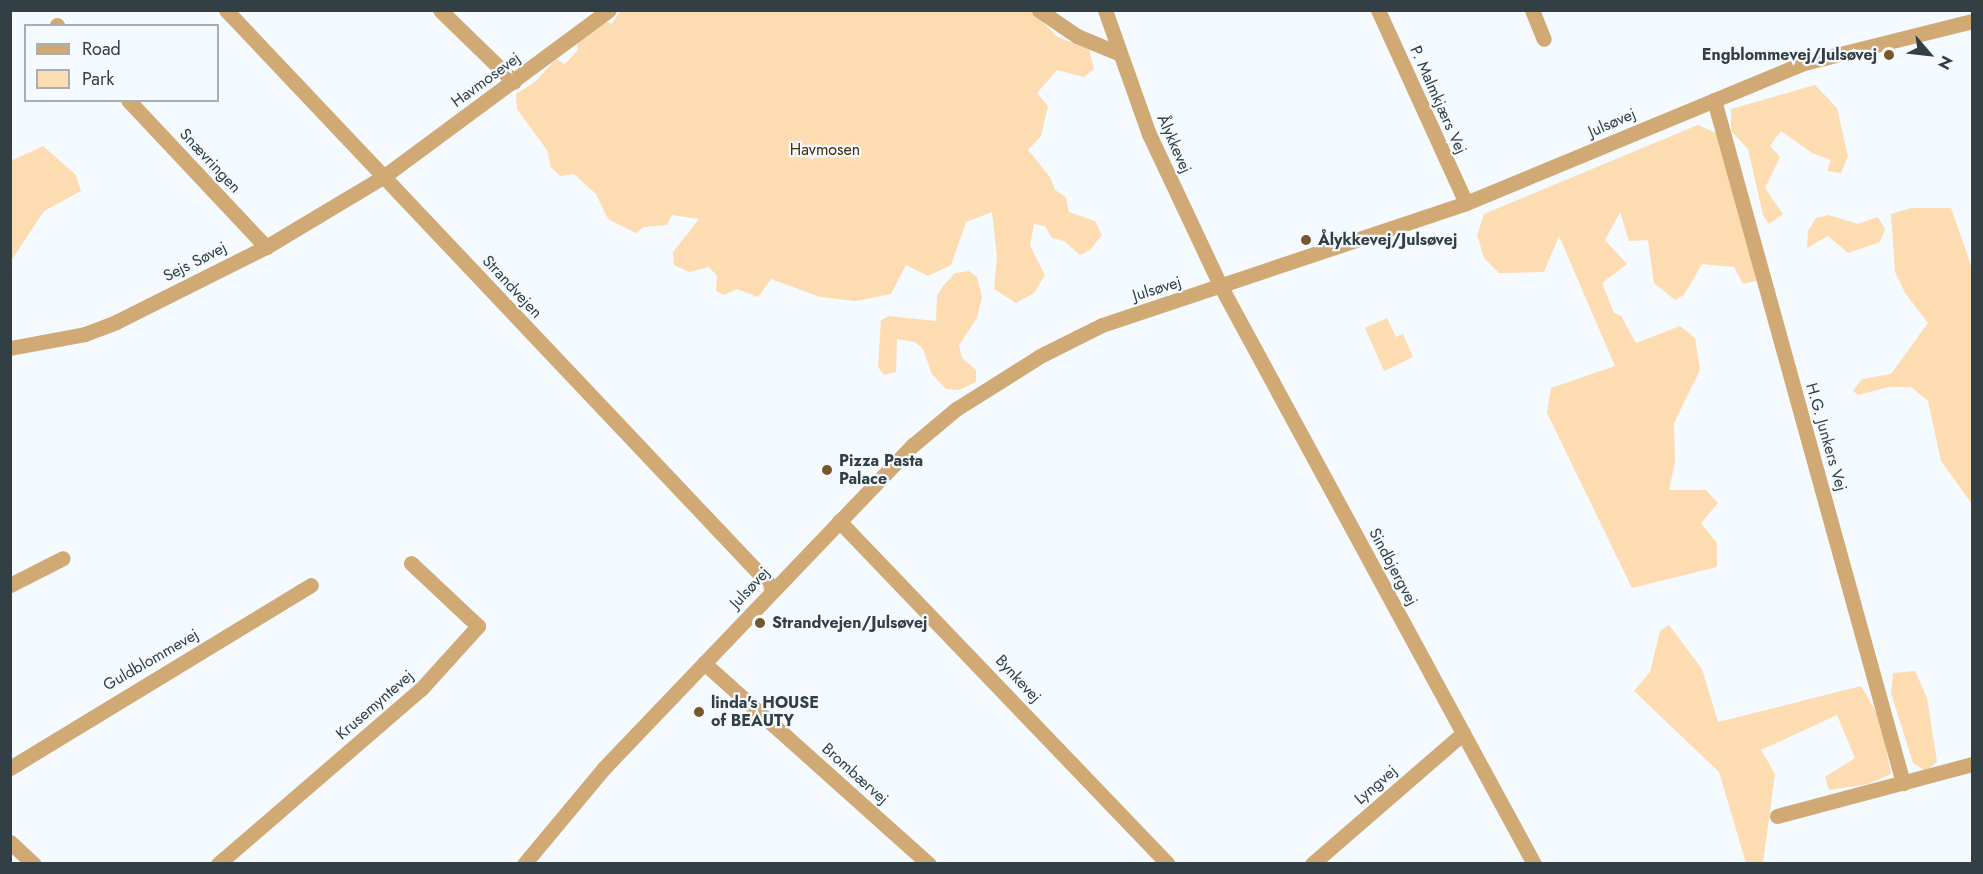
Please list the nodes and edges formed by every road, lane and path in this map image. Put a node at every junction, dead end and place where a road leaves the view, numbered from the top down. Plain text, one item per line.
1 (226, 10) edge
2 (440, 10) edge
3 (609, 10) edge
4 (1039, 10) edge
5 (1105, 10) edge
6 (1378, 10) edge
7 (1532, 10) edge
8 (1972, 21) edge
9 (1544, 39) dead end
10 (1118, 53) junction
11 (514, 82) junction
12 (1713, 100) junction
13 (130, 102) edge
14 (382, 177) junction
15 (1466, 203) junction
16 (266, 247) junction
17 (1221, 287) junction
18 (10, 348) edge
19 (839, 521) junction
20 (63, 558) dead end
21 (411, 562) dead end
22 (10, 585) edge
23 (311, 585) dead end
24 (774, 589) junction
25 (704, 663) junction
26 (1463, 733) junction
27 (1972, 764) edge
28 (10, 768) edge
29 (1903, 783) junction
30 (1777, 816) dead end
31 (12, 846) edge
32 (34, 864) edge
33 (218, 864) edge
34 (524, 864) edge
35 (929, 864) edge
36 (1168, 864) edge
37 (1312, 864) edge
38 (1534, 864) edge

1 - 14 street, Strandvejen
2 - 11 street
3 - 11 street, Havmosevej
4 - 10 street
5 - 10 street, Ålykkevej
6 - 15 street, P. Malmkjærs Vej
7 - 9 street
8 - 12 street, Julsøvej
10 - 17 street, Ålykkevej
11 - 14 street, Havmosevej
12 - 15 street, Julsøvej
12 - 29 street, H.G. Junkers Vej
13 - 16 street, Snævringen
14 - 16 street, Sejs Søvej
14 - 24 street, Strandvejen
15 - 17 street, Julsøvej
16 - 18 street, Sejs Søvej
17 - 19 street, Julsøvej
17 - 26 street, Sindbjergvej
19 - 24 street, Julsøvej
19 - 36 street, Bynkevej
20 - 22 street
21 - 33 street, Krusemyntevej
23 - 28 street, Guldblommevej
24 - 25 street, Julsøvej
25 - 34 street, Julsøvej
25 - 35 street, Brombærvej
26 - 37 street, Lyngvej
26 - 38 street, Sindbjergvej
27 - 29 street
29 - 30 street
31 - 32 street

